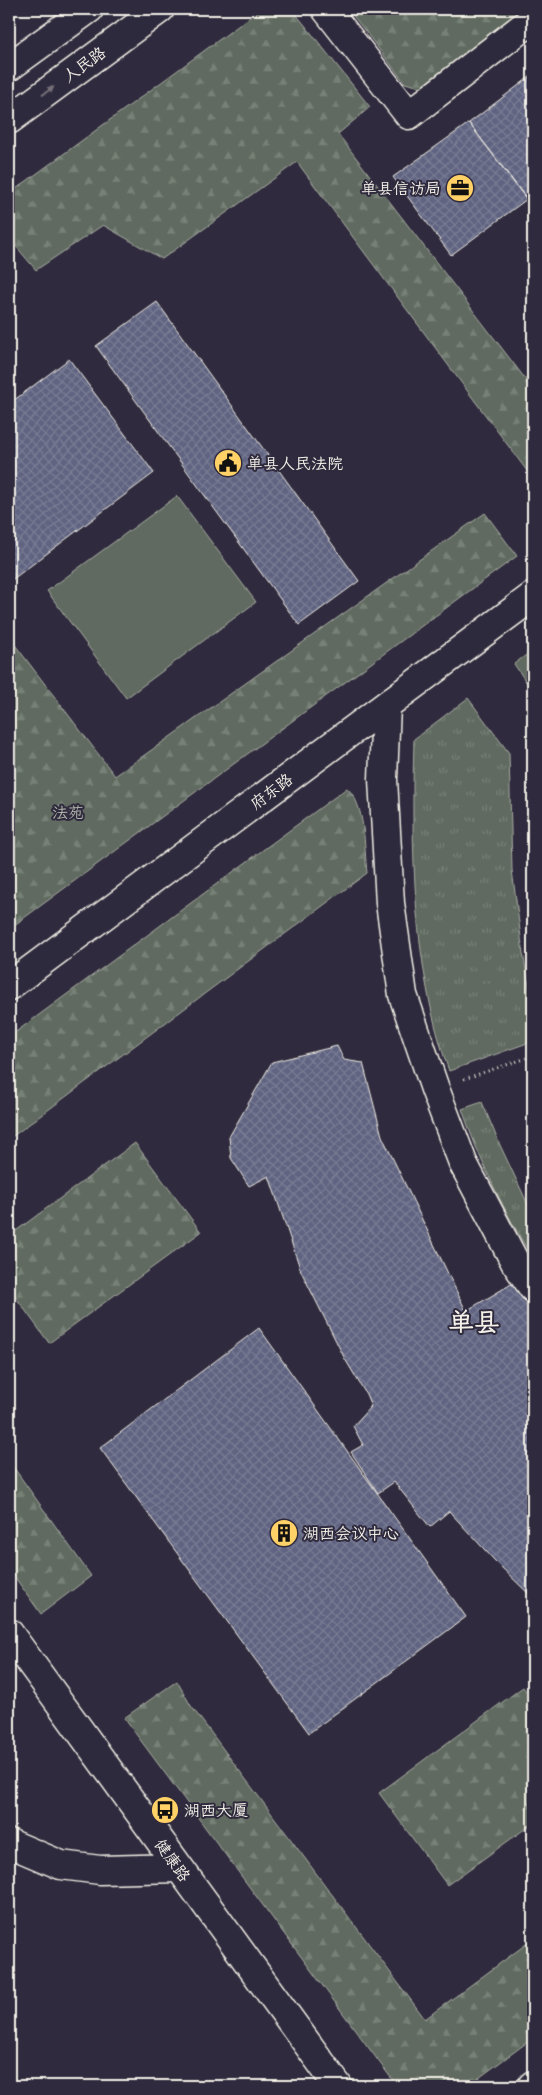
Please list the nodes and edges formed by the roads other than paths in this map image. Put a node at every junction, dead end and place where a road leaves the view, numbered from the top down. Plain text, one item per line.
1 (89, 9) edge
2 (160, 9) edge
3 (326, 9) edge
4 (533, 20) edge
5 (9, 67) edge
6 (9, 120) edge
7 (533, 596) edge
8 (386, 706) junction
9 (9, 986) edge
10 (533, 1288) edge
11 (9, 1634) edge
12 (9, 1843) edge
13 (179, 1868) junction
14 (338, 2086) edge

1 - 5 street
6 -> 2 street, 人民路
3 - 4 street
7 - 8 street, 府东路
8 - 9 street, 府东路
8 - 10 street
11 - 13 street, 健康路
12 - 13 street
13 - 14 street, 健康路

